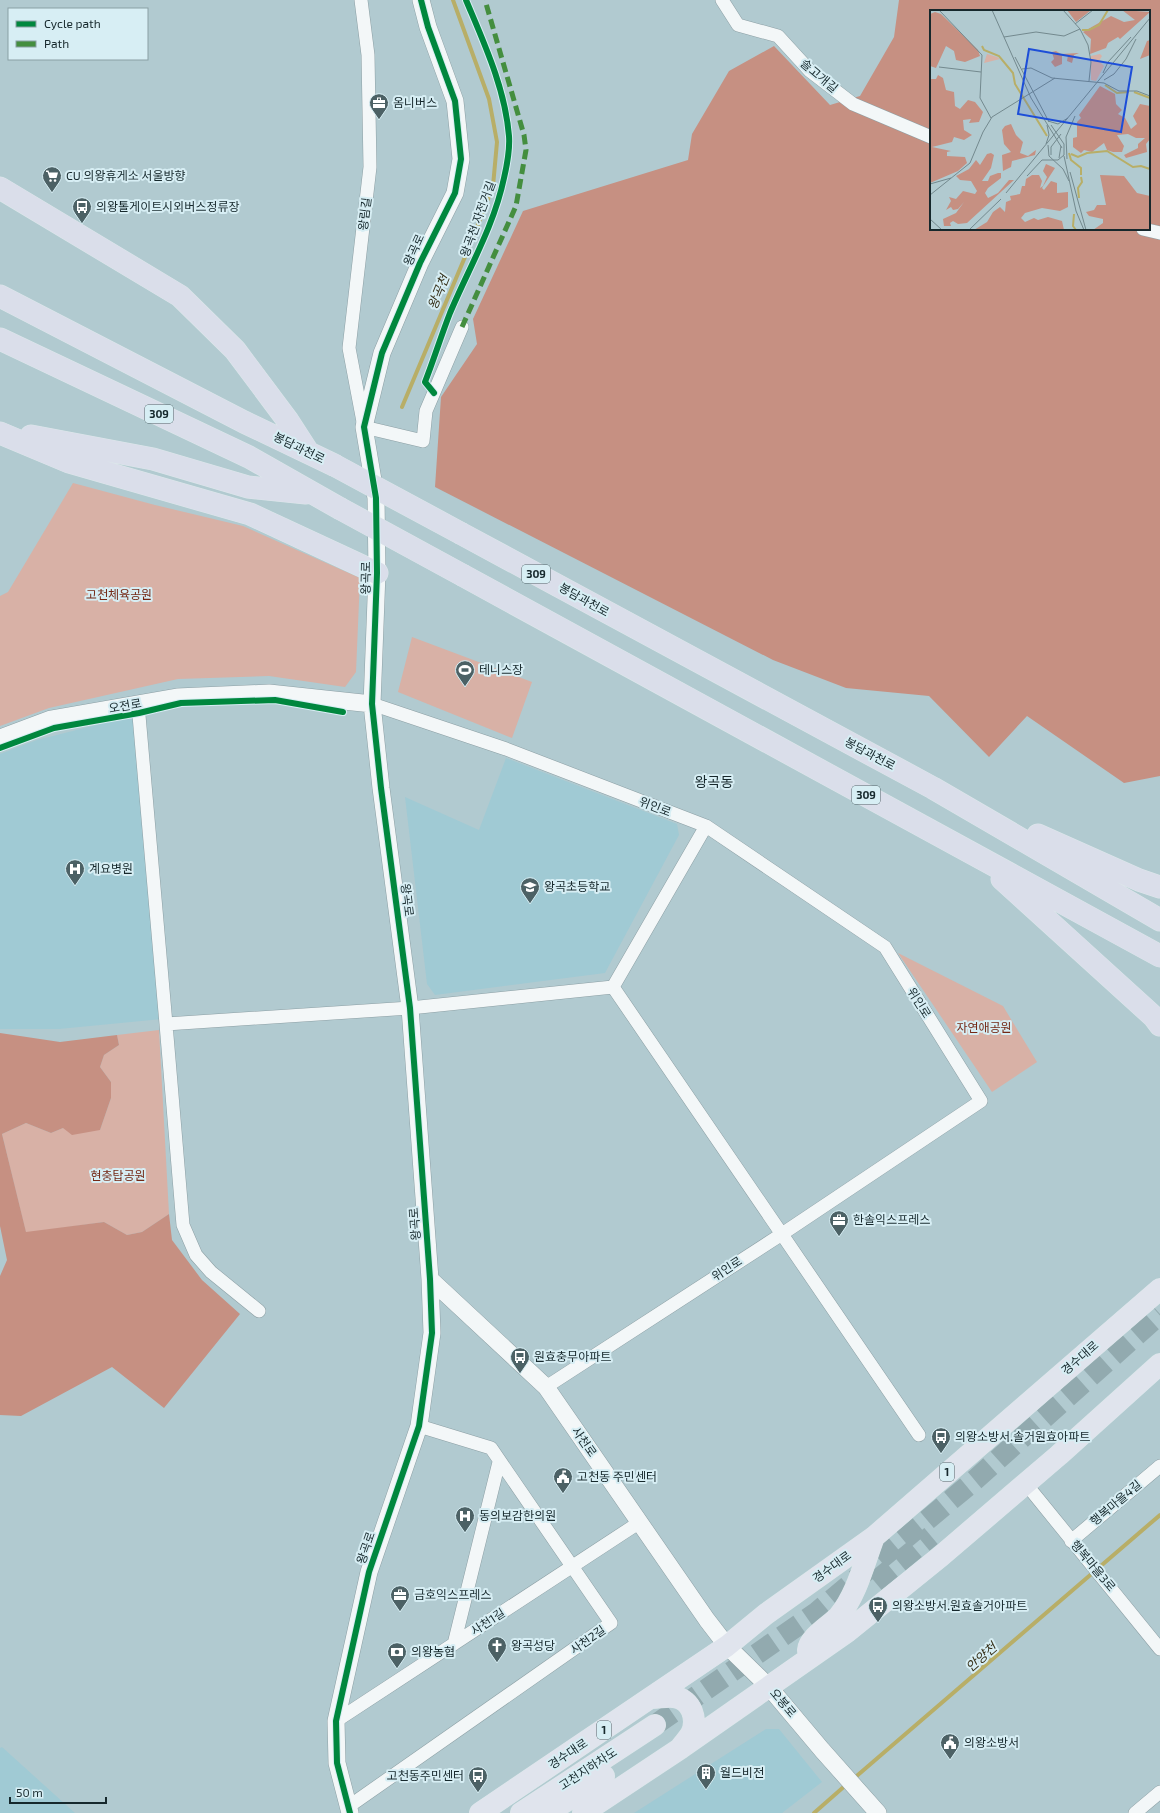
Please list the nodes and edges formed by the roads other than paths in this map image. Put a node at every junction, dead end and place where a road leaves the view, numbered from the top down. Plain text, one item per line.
1 (361, 0) edge
2 (421, 0) edge
3 (722, 0) edge
4 (930, 137) edge
5 (0, 188) edge
6 (1147, 230) edge
7 (1160, 233) edge
8 (0, 296) edge
9 (462, 327) dead end
10 (0, 339) edge
11 (364, 427) junction
12 (0, 432) edge
13 (308, 452) junction
14 (315, 494) junction
15 (377, 573) junction
16 (138, 704) junction
17 (372, 704) junction
18 (0, 738) edge
19 (934, 788) junction
20 (706, 826) junction
21 (974, 854) junction
22 (1160, 887) edge
23 (1157, 918) edge
24 (1097, 923) junction
25 (1160, 956) edge
26 (1160, 970) edge
27 (613, 988) junction
28 (410, 1008) junction
29 (166, 1024) junction
30 (1160, 1025) edge
31 (782, 1234) junction
32 (430, 1279) junction
33 (1160, 1289) edge
34 (259, 1311) dead end
35 (1160, 1364) edge
36 (546, 1387) junction
37 (419, 1426) junction
38 (918, 1434) dead end
39 (499, 1462) junction
40 (1160, 1466) edge
41 (1026, 1484) junction
42 (640, 1522) junction
43 (874, 1537) junction
44 (1071, 1541) junction
45 (571, 1567) junction
46 (454, 1644) junction
47 (727, 1646) junction
48 (823, 1648) junction
49 (1160, 1649) edge
50 (769, 1687) junction
51 (652, 1698) junction
52 (336, 1721) junction
53 (681, 1748) junction
54 (1160, 1792) edge
55 (873, 1807) edge
56 (349, 1810) edge
57 (1139, 1812) edge
58 (480, 1813) edge
59 (521, 1813) edge
60 (548, 1813) edge
61 (583, 1813) edge

1 - 11 street, 왕림길
2 - 11 street, 왕곡로
3 - 4 street, 솔고개길
5 - 13 highway
6 - 7 street
8 - 13 highway, 봉담과천로 / 309
9 - 11 street
10 - 14 highway, 309
11 - 15 street, 왕곡로
12 - 14 highway
12 - 15 highway
13 - 19 highway, 봉담과천로 / 309, bridge
14 - 21 highway, 309, bridge
15 - 17 street, 왕곡로
16 - 17 street, 오전로
16 - 18 street, 오전로
16 - 29 street
17 - 20 street, 위인로
17 - 28 street, 왕곡로
19 - 22 highway
19 - 23 highway, 봉담과천로 / 309
20 - 27 street
20 - 31 street, 위인로
21 - 24 highway, 309
21 - 30 highway
24 - 25 highway, 309
24 - 26 highway
27 - 28 street
27 - 31 street
28 - 29 street
28 - 32 street, 왕곡로
29 - 34 street
31 - 36 street, 위인로
31 - 38 street
32 - 36 street, 사천로
32 - 37 street, 왕곡로
33 - 43 main road, 경수대로 / 1
35 - 41 main road
36 - 42 street, 사천로
37 - 39 street, 사천2길
37 - 52 street, 왕곡로
39 - 45 street, 사천2길
39 - 46 street
40 - 44 street, 행복마을4길
41 - 44 street, 행복마을3로
41 - 48 main road
42 - 45 street, 사천1길
42 - 47 street, 사천로
43 - 47 main road, 경수대로 / 1
43 - 48 main road
44 - 49 street, 행복마을3로
45 - 46 street, 사천1길
45 - 56 street, 사천2길
46 - 52 street, 사천1길
47 - 50 street, 오봉로
47 - 51 main road, 경수대로 / 1
48 - 50 main road
50 - 53 main road
50 - 55 street, 오봉로
51 - 53 main road
51 - 58 main road, 경수대로 / 1
52 - 56 street, 왕곡로
53 - 61 main road
54 - 57 street
59 - 60 main road, 고천지하차도 / 1

